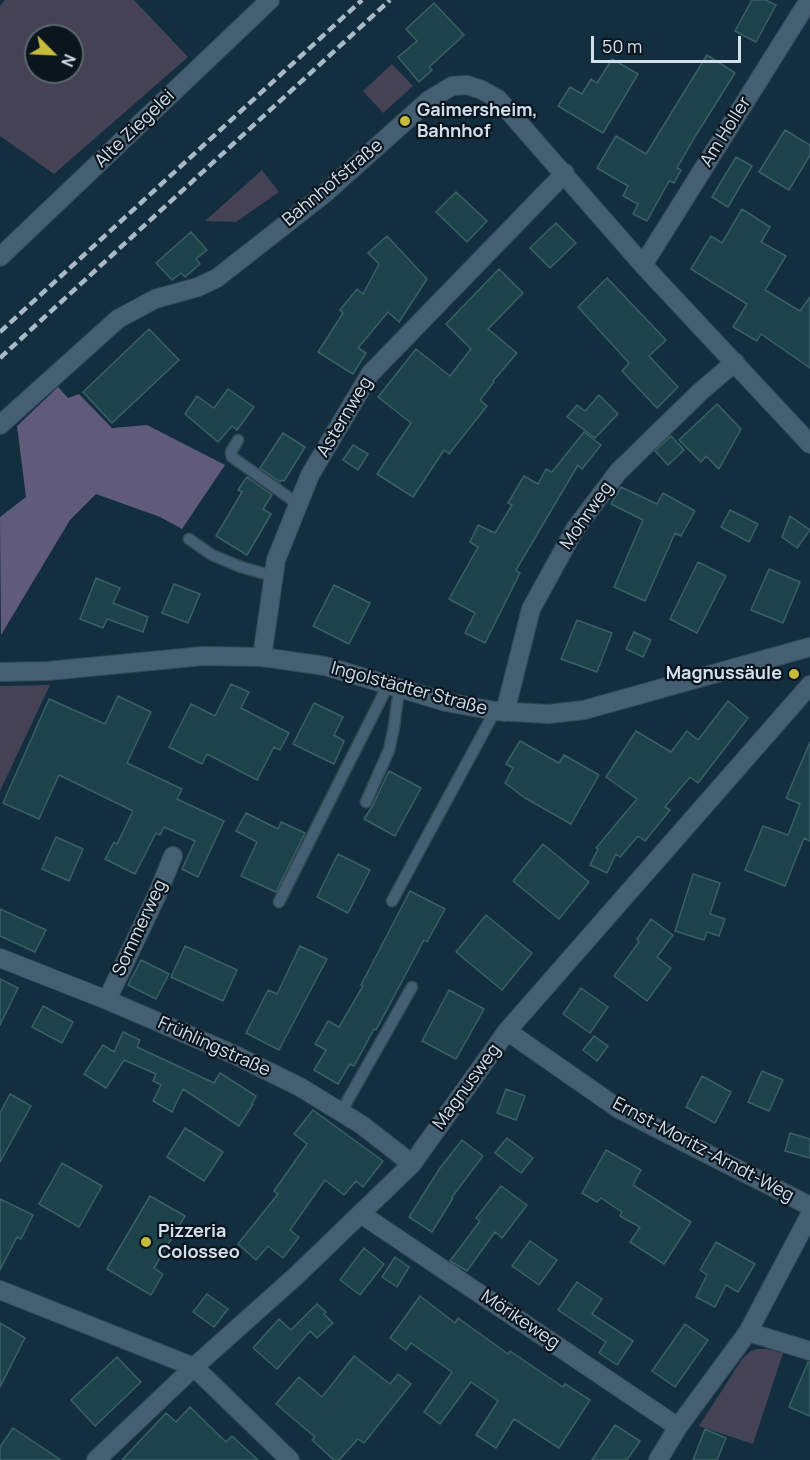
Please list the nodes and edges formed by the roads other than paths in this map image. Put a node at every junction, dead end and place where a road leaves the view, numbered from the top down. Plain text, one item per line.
1 (270, 0) edge
2 (808, 0) edge
3 (565, 174) junction
4 (0, 257) edge
5 (643, 265) junction
6 (735, 362) junction
7 (0, 425) edge
8 (238, 440) dead end
9 (810, 444) edge
10 (298, 504) junction
11 (189, 539) dead end
12 (273, 576) junction
13 (810, 647) edge
14 (262, 657) junction
15 (0, 672) edge
16 (810, 685) edge
17 (393, 687) junction
18 (500, 711) junction
19 (366, 802) dead end
20 (173, 856) dead end
21 (392, 901) dead end
22 (279, 902) dead end
23 (0, 957) edge
24 (412, 987) dead end
25 (107, 1000) junction
26 (507, 1031) junction
27 (341, 1112) junction
28 (412, 1164) junction
29 (810, 1206) edge
30 (361, 1214) junction
31 (810, 1215) edge
32 (0, 1290) edge
33 (748, 1332) junction
34 (810, 1351) edge
35 (194, 1367) junction
36 (678, 1427) junction
37 (96, 1460) edge
38 (290, 1460) edge
39 (658, 1460) edge

1 - 4 street, Alte Ziegelei
2 - 5 street, Am Holler
3 - 5 street, Bahnhofstraße
3 - 7 street, Bahnhofstraße
3 - 10 street, Asternweg
5 - 6 street, Bahnhofstraße
6 - 9 street, Bahnhofstraße
6 - 18 street, Mohrweg
8 - 10 lane
10 - 12 street, Asternweg
11 - 12 lane
12 - 14 street, Asternweg
13 - 18 street, Ingolstädter Straße
14 - 15 street, Ingolstädter Straße
14 - 17 street, Ingolstädter Straße
16 - 26 street, Magnusweg
17 - 18 street, Ingolstädter Straße
17 - 19 lane
17 - 22 lane
18 - 21 lane
20 - 25 street, Sommerweg
23 - 25 street, Frühlingstraße
24 - 27 lane
25 - 27 street, Frühlingstraße
26 - 28 street, Magnusweg
26 - 29 street, Ernst-Moritz-Arndt-Weg
27 - 28 street, Frühlingstraße
28 - 30 street, Magnusweg
30 - 35 street, Magnusweg
30 - 36 street, Mörikeweg
31 - 33 street
32 - 35 street
33 - 34 street
33 - 36 street
35 - 37 street, Magnusweg
35 - 38 street
36 - 39 street

